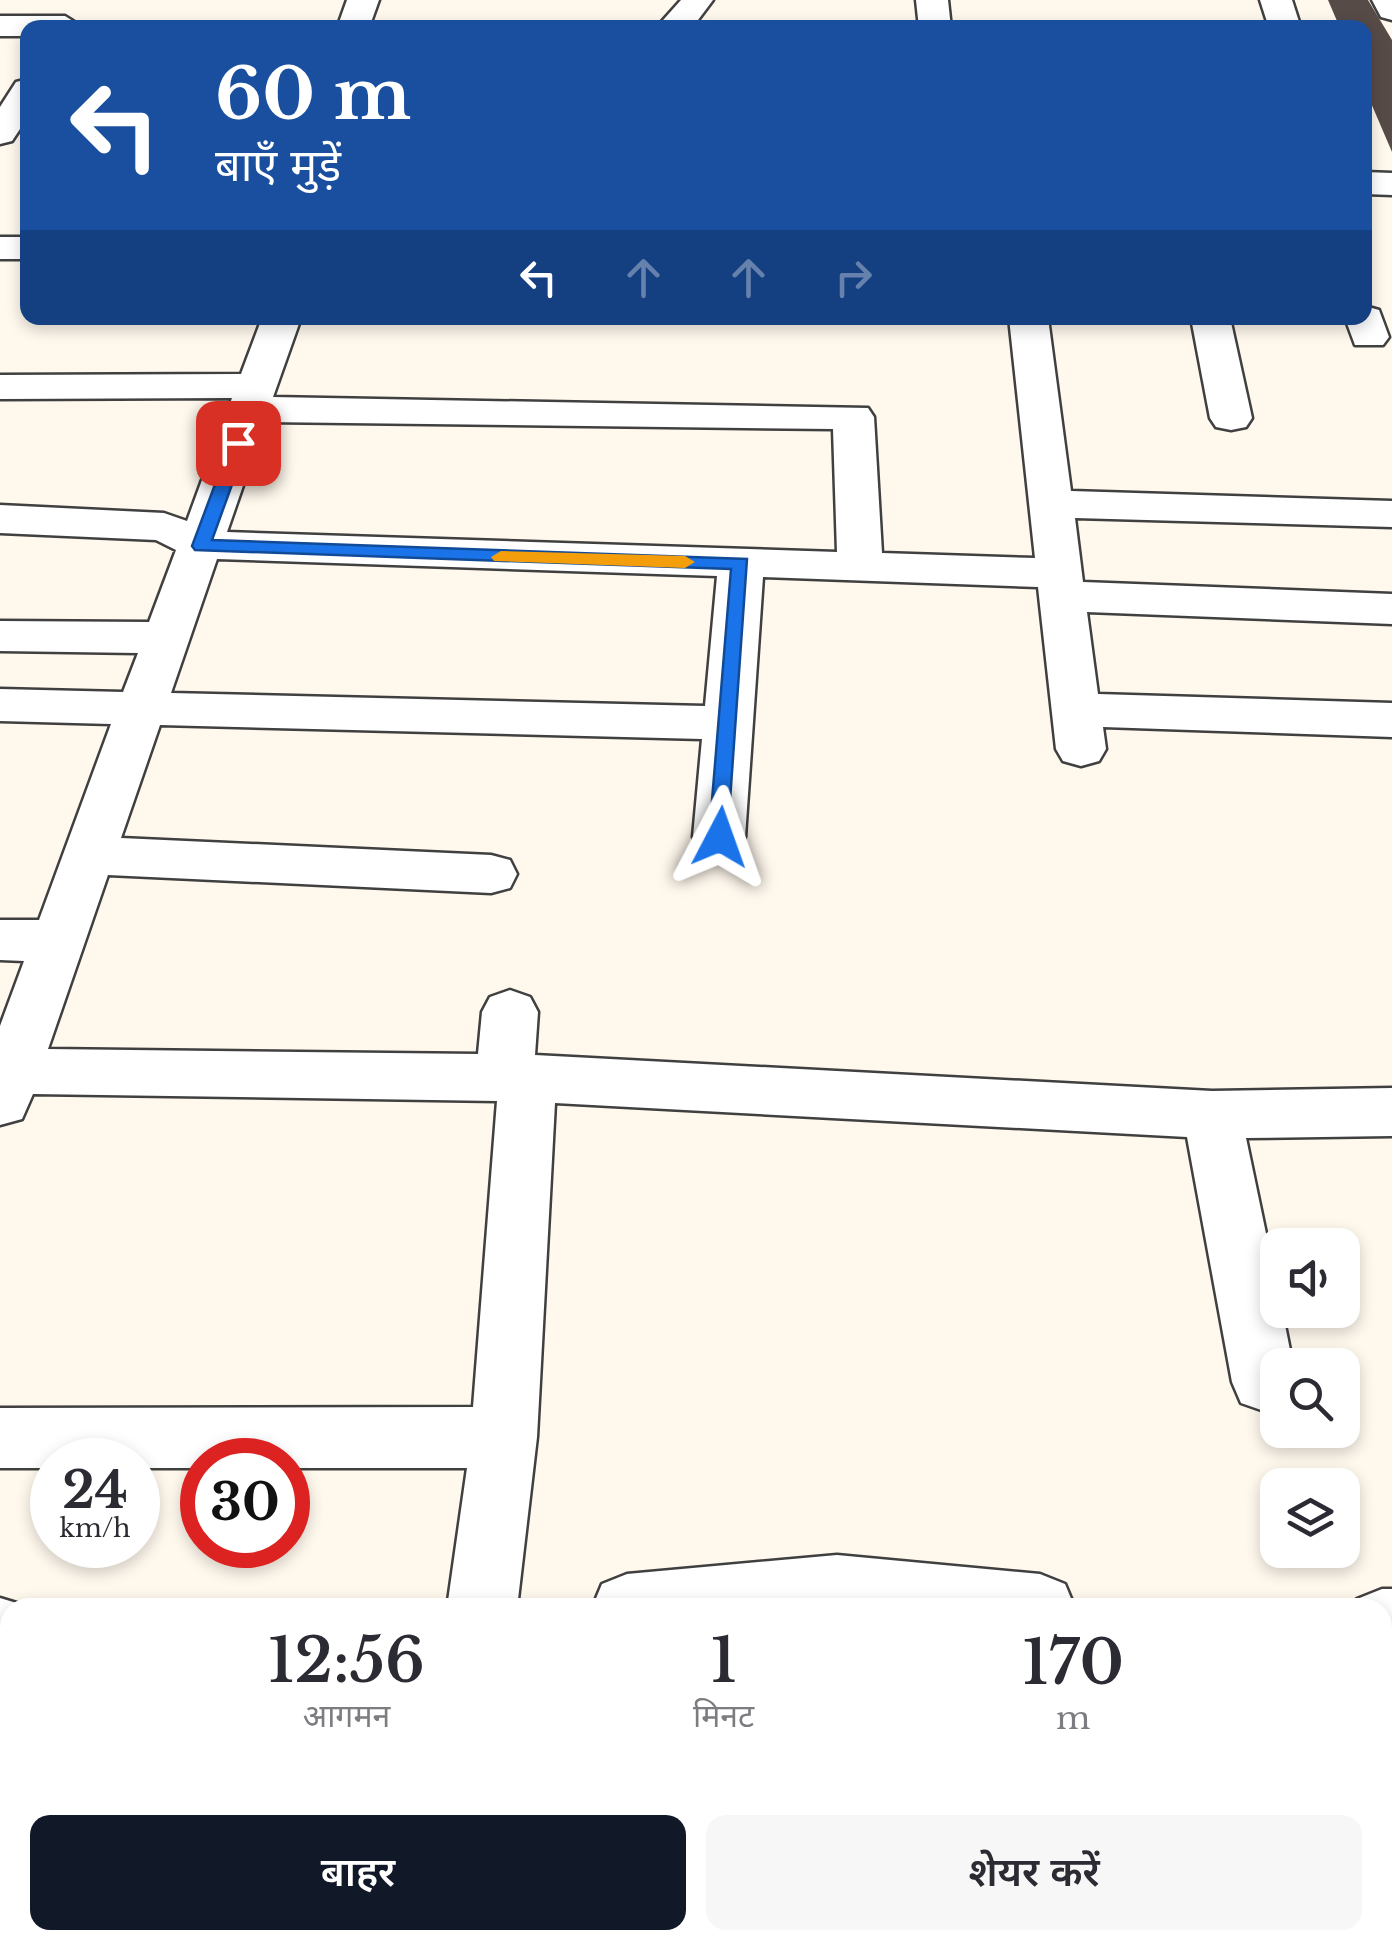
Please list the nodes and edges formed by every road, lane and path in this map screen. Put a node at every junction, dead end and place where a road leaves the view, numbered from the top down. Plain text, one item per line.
1 (697, 0) edge
2 (1388, 0) edge
3 (1392, 10) edge
4 (681, 20) edge
5 (20, 112) edge
6 (5, 154) edge
7 (279, 325) edge
8 (1029, 325) edge
9 (1211, 325) edge
10 (0, 387) edge
11 (254, 398) junction
12 (1231, 418) dead end
13 (1048, 504) junction
14 (1392, 514) edge
15 (0, 520) edge
16 (201, 546) junction
17 (740, 563) junction
18 (860, 565) junction
19 (1062, 584) junction
20 (1392, 609) edge
21 (0, 636) edge
22 (168, 638) junction
23 (0, 705) edge
24 (144, 706) junction
25 (1392, 720) edge
26 (728, 723) junction
27 (720, 837) dead end
28 (90, 854) junction
29 (491, 874) dead end
30 (0, 940) edge
31 (58, 941) junction
32 (510, 1012) dead end
33 (517, 1078) junction
34 (4, 1082) edge
35 (1392, 1112) edge
36 (1212, 1115) junction
37 (1260, 1361) edge
38 (504, 1437) junction
39 (0, 1438) edge
40 (483, 1598) edge

1 - 4 street
2 - 3 street
5 - 6 street
7 - 11 street
8 - 13 street
9 - 12 street
10 - 11 street
11 - 16 street
11 - 18 street
13 - 14 street
13 - 19 street
15 - 16 street
16 - 17 street
16 - 22 street
17 - 18 street
17 - 26 street
18 - 19 street
19 - 20 street
19 - 25 street
21 - 22 street
22 - 24 street
23 - 24 street
24 - 26 street
24 - 28 street
26 - 27 street
28 - 29 street
28 - 31 street
30 - 31 street
31 - 34 street
32 - 33 street
33 - 34 street
33 - 36 street
33 - 38 street
35 - 36 street
36 - 37 street
38 - 39 street
38 - 40 street

